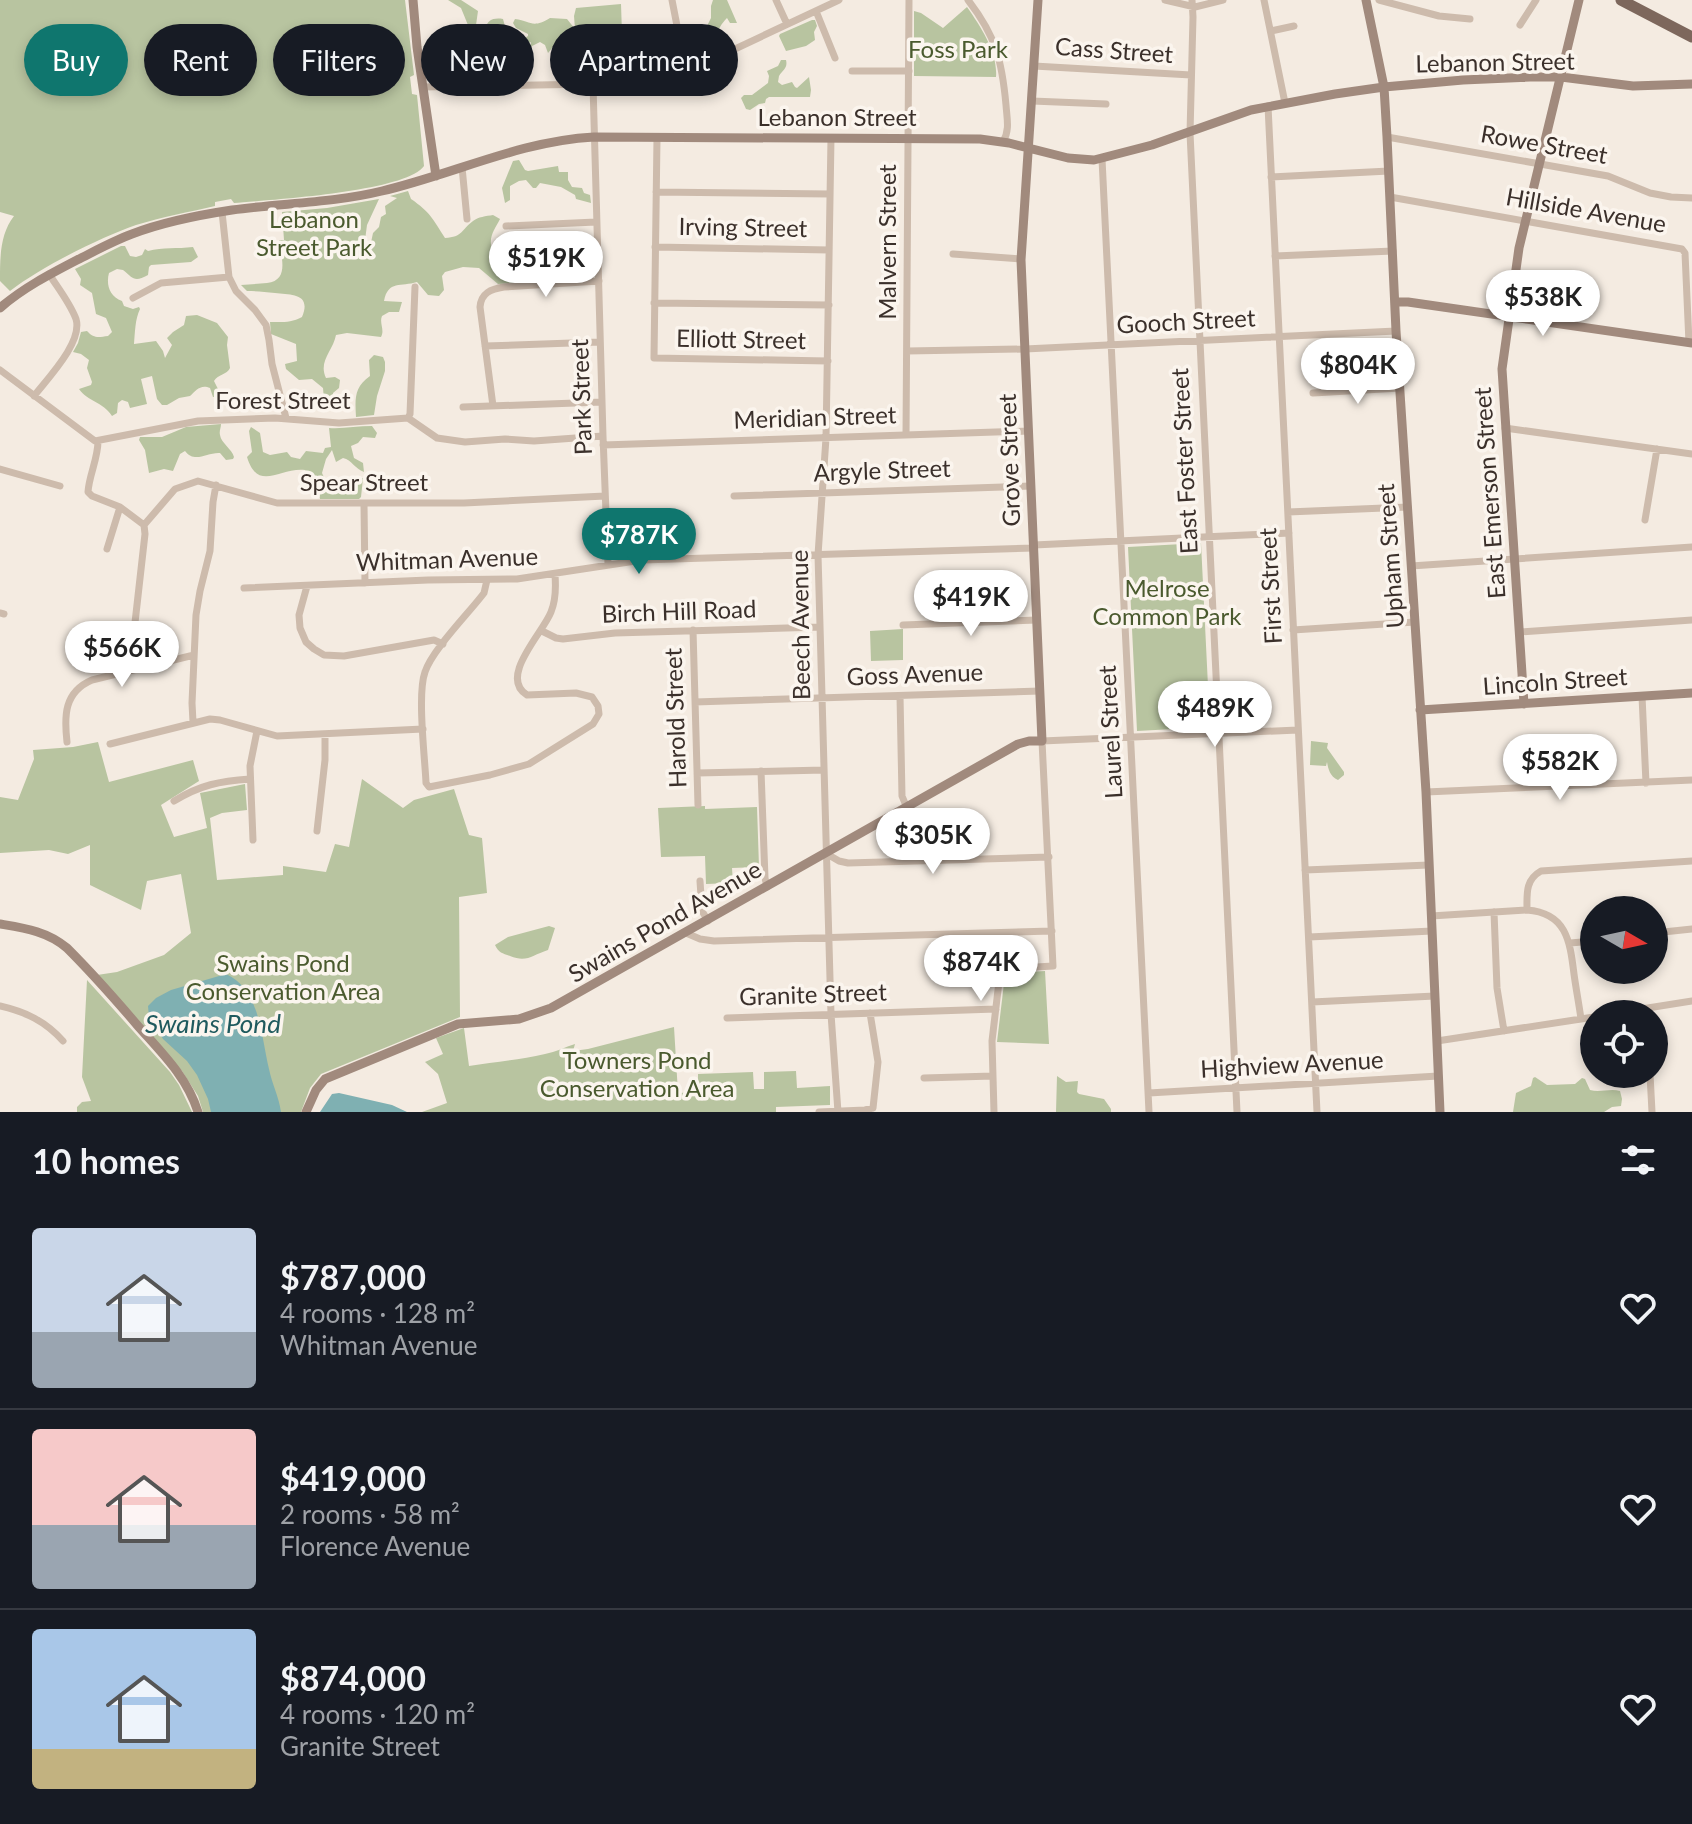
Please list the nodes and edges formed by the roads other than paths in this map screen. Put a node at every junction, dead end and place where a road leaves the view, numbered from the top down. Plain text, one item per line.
1 (413, 0) edge
2 (672, 0) edge
3 (776, 0) edge
4 (839, 0) edge
5 (909, 0) edge
6 (968, 0) edge
7 (1038, 0) edge
8 (1165, 0) edge
9 (1223, 0) edge
10 (1264, 0) edge
11 (1366, 0) edge
12 (1379, 0) edge
13 (1536, 0) edge
14 (1579, 0) edge
15 (1621, 0) edge
16 (1192, 3) edge
17 (816, 11) junction
18 (1470, 19) dead end
19 (677, 24) edge
20 (787, 24) junction
21 (1520, 25) dead end
22 (1294, 26) dead end
23 (1271, 31) junction
24 (1692, 37) edge
25 (738, 47) edge
26 (835, 58) dead end
27 (1034, 66) junction
28 (852, 71) dead end
29 (909, 71) junction
30 (421, 72) edge
31 (1191, 75) junction
32 (1561, 77) junction
33 (1692, 84) edge
34 (1384, 87) junction
35 (424, 96) edge
36 (593, 96) edge
37 (1032, 101) junction
38 (1285, 103) junction
39 (1106, 104) dead end
40 (1268, 106) junction
41 (1190, 133) junction
42 (594, 137) junction
43 (1387, 137) junction
44 (657, 138) junction
45 (831, 138) junction
46 (909, 139) junction
47 (1003, 142) junction
48 (1029, 148) junction
49 (1102, 159) junction
50 (1540, 164) junction
51 (462, 167) junction
52 (1389, 171) junction
53 (436, 176) junction
54 (1271, 177) junction
55 (656, 192) junction
56 (830, 194) junction
57 (1390, 197) junction
58 (1692, 198) edge
59 (222, 212) junction
60 (467, 219) dead end
61 (1526, 221) junction
62 (596, 222) junction
63 (506, 226) dead end
64 (655, 247) junction
65 (829, 250) junction
66 (1393, 251) junction
67 (953, 254) dead end
68 (1275, 256) junction
69 (1021, 259) junction
70 (49, 274) junction
71 (229, 277) junction
72 (599, 281) junction
73 (415, 287) dead end
74 (133, 298) dead end
75 (1395, 302) junction
76 (654, 303) junction
77 (829, 305) junction
78 (0, 308) edge
79 (1509, 317) junction
80 (1396, 331) junction
81 (1279, 337) junction
82 (1200, 341) junction
83 (600, 342) junction
84 (1690, 343) edge
85 (1112, 345) junction
86 (485, 346) junction
87 (1025, 349) junction
88 (907, 351) junction
89 (828, 361) junction
90 (0, 370) edge
91 (1400, 388) junction
92 (1313, 393) dead end
93 (34, 396) junction
94 (602, 402) junction
95 (493, 406) junction
96 (463, 407) dead end
97 (286, 418) junction
98 (408, 418) junction
99 (1505, 428) junction
100 (1029, 431) junction
101 (906, 435) junction
102 (826, 438) junction
103 (98, 441) junction
104 (603, 441) junction
105 (1657, 449) junction
106 (1692, 454) edge
107 (0, 469) edge
108 (216, 485) junction
109 (60, 486) dead end
110 (1031, 486) junction
111 (823, 493) junction
112 (605, 496) junction
113 (734, 496) dead end
114 (364, 503) junction
115 (120, 507) junction
116 (1408, 507) junction
117 (1288, 512) junction
118 (1645, 520) dead end
119 (144, 525) junction
120 (1289, 533) junction
121 (1209, 536) junction
122 (1121, 541) junction
123 (1034, 547) junction
124 (1692, 547) edge
125 (107, 549) dead end
126 (818, 555) junction
127 (1514, 559) junction
128 (608, 564) junction
129 (1411, 566) junction
130 (555, 575) junction
131 (487, 580) junction
132 (365, 583) junction
133 (307, 586) junction
134 (244, 588) dead end
135 (1037, 620) junction
136 (1692, 620) edge
137 (1415, 622) junction
138 (903, 625) dead end
139 (820, 627) junction
140 (693, 630) junction
141 (1293, 630) junction
142 (542, 631) junction
143 (1519, 632) junction
144 (443, 644) junction
145 (194, 655) junction
146 (133, 670) junction
147 (1040, 691) junction
148 (1692, 693) edge
149 (900, 696) junction
150 (1642, 696) junction
151 (822, 698) junction
152 (695, 702) junction
153 (1524, 704) junction
154 (1420, 710) junction
155 (193, 722) junction
156 (423, 729) junction
157 (1298, 730) junction
158 (257, 731) junction
159 (1218, 733) junction
160 (325, 735) junction
161 (1131, 737) junction
162 (1042, 741) junction
163 (67, 742) dead end
164 (110, 744) dead end
165 (824, 770) junction
166 (761, 771) junction
167 (697, 773) junction
168 (250, 779) junction
169 (1692, 780) edge
170 (1646, 783) junction
171 (1426, 792) junction
172 (174, 801) dead end
173 (698, 805) dead end
174 (907, 808) junction
175 (317, 831) dead end
176 (253, 840) dead end
177 (827, 854) junction
178 (1049, 857) junction
179 (1692, 861) edge
180 (1429, 865) junction
181 (1305, 870) junction
182 (700, 881) dead end
183 (767, 887) junction
184 (1527, 910) junction
185 (1494, 912) junction
186 (1431, 916) junction
187 (708, 921) junction
188 (0, 924) edge
189 (1692, 929) edge
190 (1052, 931) junction
191 (1432, 931) junction
192 (1668, 932) edge
193 (686, 933) junction
194 (1309, 937) junction
195 (829, 938) junction
196 (1580, 942) edge
197 (1570, 943) junction
198 (1435, 996) junction
199 (1692, 1001) edge
200 (1312, 1002) junction
201 (0, 1006) edge
202 (1668, 1006) edge
203 (996, 1009) junction
204 (1580, 1012) edge
205 (870, 1013) junction
206 (831, 1014) junction
207 (727, 1018) dead end
208 (1580, 1019) edge
209 (1504, 1031) junction
210 (63, 1041) dead end
211 (1437, 1041) junction
212 (993, 1076) junction
213 (1438, 1076) junction
214 (924, 1078) dead end
215 (1316, 1085) junction
216 (1651, 1088) edge
217 (1236, 1089) junction
218 (1149, 1093) junction
219 (198, 1112) edge
220 (306, 1112) edge
221 (819, 1112) edge
222 (838, 1112) edge
223 (994, 1112) edge
224 (1149, 1112) edge
225 (1237, 1112) edge
226 (1317, 1112) edge
227 (1440, 1112) edge
228 (1652, 1112) edge

1 - 30 street
2 - 19 street
3 - 20 street
4 - 17 street
5 - 29 street, Malvern Street
6 - 47 street
7 - 27 street, Grove Street
8 - 16 street
9 - 16 street
10 - 23 street
11 - 34 street, Upham Street
12 - 18 street
13 - 21 street
14 - 32 street, East Emerson Street
15 - 24 main road
16 - 31 street, East Foster Street
17 - 20 street
17 - 26 street
20 - 25 street
22 - 23 street
23 - 38 street
27 - 31 street, Cass Street
27 - 37 street, Grove Street
28 - 29 street
29 - 46 street, Malvern Street
31 - 41 street, East Foster Street
32 - 33 street, Lebanon Street
32 - 34 street, Lebanon Street
32 - 50 street, East Emerson Street
34 - 38 street, Lebanon Street
34 - 43 street, Upham Street
35 - 53 street
36 - 42 street, Park Street
37 - 39 street
37 - 48 street, Grove Street
38 - 40 street, Lebanon Street
40 - 41 street, Lebanon Street
40 - 54 street, First Street
41 - 49 street, Lebanon Street
41 - 82 street, East Foster Street
42 - 44 street, Lebanon Street
42 - 51 street, Lebanon Street
42 - 62 street, Park Street
43 - 50 street, Rowe Street
43 - 52 street, Upham Street
44 - 45 street, Lebanon Street
44 - 55 street
45 - 46 street, Lebanon Street
45 - 56 street, Beech Avenue
46 - 47 street, Lebanon Street
46 - 88 street, Malvern Street
47 - 48 street, Lebanon Street
48 - 49 street, Lebanon Street
48 - 69 street, Grove Street
49 - 85 street, Laurel Street
50 - 58 street, Rowe Street
50 - 61 street, East Emerson Street
51 - 53 street, Lebanon Street
51 - 60 street
52 - 54 street
52 - 57 street, Upham Street
53 - 59 street, Lebanon Street
54 - 68 street, First Street
55 - 56 street
55 - 64 street
56 - 65 street, Beech Avenue
57 - 61 street, Hillside Avenue
57 - 66 street, Upham Street
59 - 70 street, Lebanon Street
59 - 71 street
61 - 79 street, East Emerson Street
61 - 84 street, Hillside Avenue
62 - 63 street
62 - 72 street, Park Street
64 - 65 street, Irving Street
64 - 76 street
65 - 77 street, Beech Avenue
66 - 68 street
66 - 75 street, Upham Street
67 - 69 street
68 - 81 street, First Street
69 - 87 street, Grove Street
70 - 78 street, Lebanon Street
70 - 93 street
71 - 74 street
71 - 97 street
72 - 83 street, Park Street
72 - 86 street
73 - 98 street
75 - 79 street
75 - 80 street, Upham Street
76 - 77 street
76 - 89 street, Elliott Street
77 - 89 street, Beech Avenue
79 - 84 street
79 - 99 street, East Emerson Street
80 - 81 street, Gooch Street
80 - 91 street, Upham Street
81 - 82 street, Gooch Street
81 - 117 street, First Street
82 - 85 street, Gooch Street
82 - 121 street, East Foster Street
83 - 86 street
83 - 94 street, Park Street
85 - 87 street, Gooch Street
85 - 122 street, Laurel Street
86 - 95 street
87 - 88 street, Gooch Street
87 - 100 street, Grove Street
88 - 101 street, Malvern Street
89 - 102 street, Beech Avenue
90 - 93 street
91 - 92 street
91 - 116 street, Upham Street
93 - 103 street
94 - 95 street
94 - 104 street, Park Street
95 - 96 street
97 - 98 street, Forest Street
97 - 103 street, Forest Street
98 - 104 street, Meridian Street
99 - 105 street
99 - 127 street, East Emerson Street
100 - 101 street, Meridian Street
100 - 110 street, Grove Street
101 - 102 street, Meridian Street
102 - 104 street, Meridian Street
102 - 111 street, Beech Avenue
103 - 115 street
104 - 112 street, Park Street
105 - 106 street
105 - 118 street
107 - 109 street
108 - 114 street, Spear Street
108 - 119 street, Spear Street
108 - 145 street
110 - 111 street, Argyle Street
110 - 123 street, Grove Street
111 - 113 street, Argyle Street
111 - 126 street, Beech Avenue
112 - 114 street, Spear Street
112 - 128 street, Park Street
114 - 132 street
115 - 119 street
115 - 125 street
116 - 117 street
116 - 129 street, Upham Street
117 - 120 street, First Street
119 - 146 street
120 - 121 street, Whitman Avenue
120 - 141 street, First Street
121 - 122 street, Whitman Avenue
121 - 159 street, East Foster Street
122 - 123 street, Whitman Avenue
122 - 161 street, Laurel Street
123 - 126 street, Whitman Avenue
123 - 135 street, Grove Street
124 - 127 street
126 - 128 street, Whitman Avenue
126 - 139 street, Beech Avenue
127 - 129 street
127 - 143 street, East Emerson Street
128 - 130 street, Whitman Avenue
129 - 137 street, Upham Street
130 - 131 street, Whitman Avenue
130 - 142 street
131 - 132 street, Whitman Avenue
131 - 144 street
132 - 133 street, Whitman Avenue
133 - 134 street, Whitman Avenue
133 - 144 street
135 - 138 street
135 - 147 street, Grove Street
136 - 143 street
137 - 141 street
137 - 154 street, Upham Street
139 - 140 street, Birch Hill Road
139 - 151 street, Beech Avenue
140 - 142 street, Birch Hill Road
140 - 152 street, Harold Street
141 - 157 street, First Street
142 - 156 street
143 - 153 street, East Emerson Street
144 - 156 street
145 - 146 street
145 - 155 street
146 - 163 street
147 - 149 street, Goss Avenue
147 - 162 street, Grove Street
148 - 150 street, Lincoln Street
149 - 151 street, Goss Avenue
149 - 174 street
150 - 153 street, Lincoln Street
150 - 170 street
151 - 152 street, Goss Avenue
151 - 165 street, Beech Avenue
152 - 167 street, Harold Street
153 - 154 street, Lincoln Street
154 - 171 street, Upham Street
155 - 158 street
155 - 164 street
156 - 160 street
157 - 159 street
157 - 181 street, First Street
158 - 160 street
158 - 168 street
159 - 161 street
159 - 217 street, East Foster Street
160 - 175 street
161 - 162 street
161 - 218 street, Laurel Street
162 - 174 street, Swains Pond Avenue
162 - 178 street, Grove Street
165 - 166 street
165 - 177 street, Beech Avenue
166 - 167 street
166 - 183 street
167 - 173 street, Harold Street
168 - 172 street
168 - 176 street
169 - 170 street
170 - 171 street
171 - 180 street, Upham Street
174 - 177 street, Swains Pond Avenue
177 - 178 street
177 - 183 street, Swains Pond Avenue
177 - 195 street, Beech Avenue
178 - 190 street, Grove Street
179 - 184 street
180 - 181 street
180 - 186 street, Upham Street
181 - 194 street, First Street
182 - 187 street
183 - 187 street, Swains Pond Avenue
184 - 185 street
184 - 197 street
185 - 186 street
185 - 209 street
186 - 191 street, Upham Street
187 - 193 street, Swains Pond Avenue
188 - 219 street
189 - 192 street
190 - 195 street
190 - 203 street, Grove Street
191 - 194 street
191 - 198 street, Upham Street
193 - 195 street
193 - 220 street, Swains Pond Avenue
194 - 200 street, First Street
195 - 206 street, Beech Avenue
196 - 197 street
197 - 204 street
198 - 200 street
198 - 211 street, Upham Street
199 - 202 street
200 - 215 street, First Street
201 - 210 street
203 - 205 street, Granite Street
203 - 212 street
205 - 206 street, Granite Street
205 - 222 street
206 - 207 street, Granite Street
206 - 222 street, Beech Avenue
208 - 209 street
209 - 211 street
211 - 213 street, Upham Street
212 - 214 street
212 - 223 street
213 - 215 street, Highview Avenue
213 - 227 street, Upham Street
215 - 217 street, Highview Avenue
215 - 226 street, First Street
216 - 228 street
217 - 218 street, Highview Avenue
217 - 225 street, East Foster Street
218 - 224 street, Laurel Street
221 - 222 street

